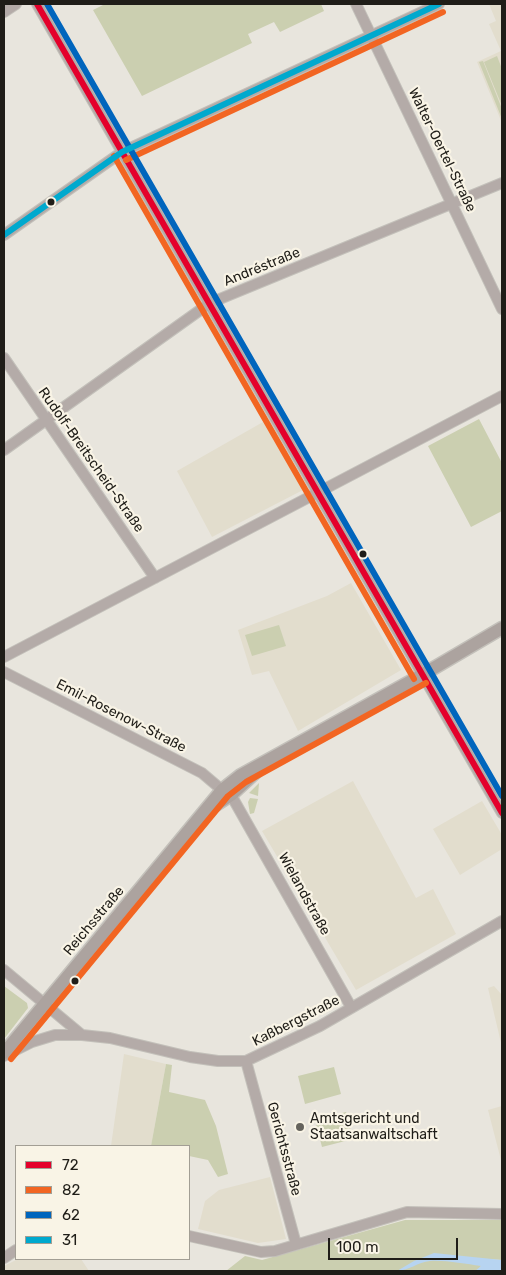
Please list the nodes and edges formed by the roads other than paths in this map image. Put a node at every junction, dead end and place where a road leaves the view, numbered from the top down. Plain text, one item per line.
1 (16, 4) edge
2 (37, 4) edge
3 (356, 4) edge
4 (439, 4) edge
5 (4, 12) edge
6 (372, 35) junction
7 (122, 152) junction
8 (502, 183) edge
9 (453, 204) junction
10 (4, 235) edge
11 (210, 303) junction
12 (502, 310) edge
13 (4, 358) edge
14 (502, 396) edge
15 (46, 420) junction
16 (4, 450) edge
17 (319, 492) junction
18 (155, 578) junction
19 (502, 628) edge
20 (4, 657) edge
21 (4, 672) edge
22 (422, 675) junction
23 (227, 792) junction
24 (502, 813) edge
25 (502, 922) edge
26 (4, 970) edge
27 (44, 1004) junction
28 (351, 1008) junction
29 (82, 1035) junction
30 (4, 1054) edge
31 (246, 1061) junction
32 (502, 1214) edge
33 (190, 1236) edge
34 (296, 1244) junction
35 (15, 1251) edge
36 (4, 1258) edge

1 - 5 street
2 - 7 street
3 - 6 street, Walter-Oertel-Straße
4 - 6 street
6 - 7 street
6 - 9 street, Walter-Oertel-Straße
7 - 10 street
7 - 11 street
8 - 9 street, Andréstraße
9 - 11 street, Andréstraße
9 - 12 street, Walter-Oertel-Straße
11 - 15 street, Andréstraße
11 - 17 street
13 - 15 street, Rudolf-Breitscheid-Straße
14 - 17 street
15 - 16 street, Andréstraße
15 - 18 street, Rudolf-Breitscheid-Straße
17 - 18 street
17 - 22 street
18 - 20 street
19 - 22 main road, Reichsstraße
21 - 23 street, Emil-Rosenow-Straße
22 - 23 main road, Reichsstraße
22 - 24 street
23 - 27 main road, Reichsstraße
23 - 28 street, Wielandstraße
25 - 28 street, Kaßbergstraße
26 - 27 street
27 - 29 street
27 - 30 main road, Reichsstraße
28 - 31 street, Kaßbergstraße
29 - 30 street, Kaßbergstraße
29 - 31 street, Kaßbergstraße
31 - 34 street, Gerichtsstraße
32 - 34 street
33 - 34 street
35 - 36 street

